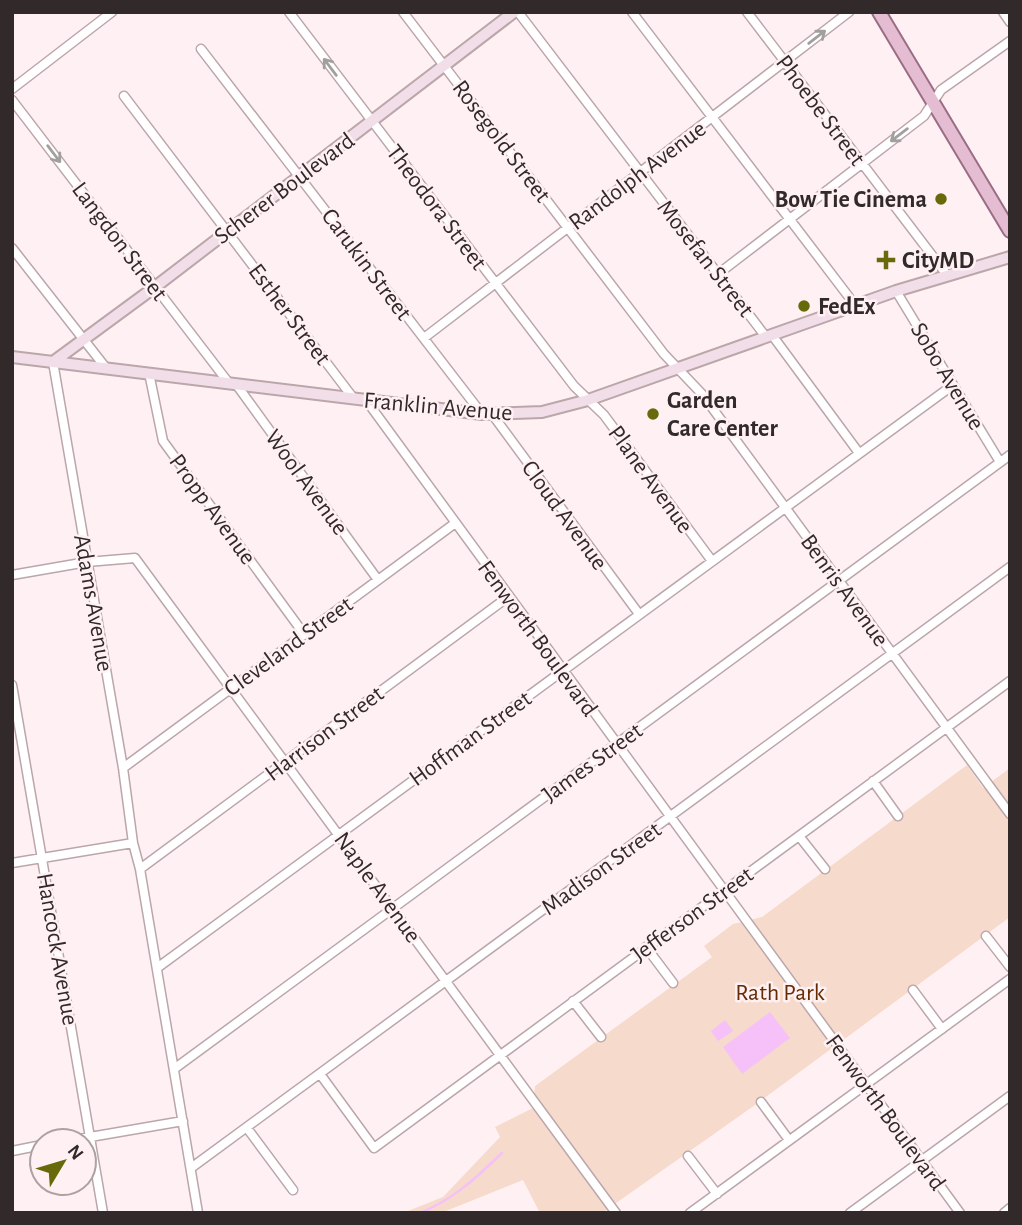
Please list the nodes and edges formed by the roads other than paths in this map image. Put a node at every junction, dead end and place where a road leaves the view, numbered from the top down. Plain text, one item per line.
1 (112, 12) edge
2 (289, 12) edge
3 (403, 12) edge
4 (516, 12) edge
5 (632, 12) edge
6 (747, 12) edge
7 (849, 12) edge
8 (879, 12) edge
9 (1003, 12) edge
10 (1010, 22) edge
11 (1010, 41) edge
12 (201, 49) dead end
13 (785, 62) junction
14 (444, 65) junction
15 (12, 89) edge
16 (124, 96) dead end
17 (12, 100) edge
18 (933, 105) junction
19 (712, 118) junction
20 (372, 121) junction
21 (862, 163) junction
22 (640, 173) junction
23 (300, 176) junction
24 (790, 219) junction
25 (568, 228) junction
26 (227, 231) junction
27 (1010, 231) edge
28 (12, 248) edge
29 (1010, 257) edge
30 (718, 274) junction
31 (947, 275) junction
32 (496, 283) junction
33 (155, 287) junction
34 (896, 291) junction
35 (855, 305) junction
36 (769, 336) junction
37 (424, 338) junction
38 (84, 340) junction
39 (12, 357) edge
40 (53, 362) junction
41 (106, 368) junction
42 (679, 368) junction
43 (149, 373) junction
44 (232, 383) junction
45 (953, 385) junction
46 (360, 400) junction
47 (588, 400) junction
48 (487, 414) junction
49 (859, 453) junction
50 (1010, 455) edge
51 (1000, 462) junction
52 (785, 507) junction
53 (454, 524) junction
54 (712, 561) junction
55 (87, 562) junction
56 (1010, 568) edge
57 (12, 575) edge
58 (378, 580) junction
59 (838, 580) junction
60 (508, 597) junction
61 (639, 614) junction
62 (304, 634) junction
63 (892, 654) junction
64 (562, 671) junction
65 (1010, 681) edge
66 (12, 685) edge
67 (231, 688) junction
68 (946, 727) junction
69 (616, 744) junction
70 (285, 761) junction
71 (123, 768) junction
72 (873, 781) junction
73 (1010, 814) edge
74 (898, 816) dead end
75 (670, 818) junction
76 (339, 834) junction
77 (799, 836) junction
78 (133, 843) junction
79 (42, 857) junction
80 (12, 863) edge
81 (140, 869) junction
82 (825, 869) dead end
83 (723, 891) junction
84 (393, 908) junction
85 (986, 936) dead end
86 (646, 947) junction
87 (1010, 967) edge
88 (157, 968) junction
89 (1010, 979) edge
90 (447, 981) junction
91 (673, 983) dead end
92 (914, 990) dead end
93 (573, 1001) junction
94 (942, 1028) junction
95 (601, 1037) dead end
96 (500, 1055) junction
97 (174, 1069) junction
98 (320, 1074) junction
99 (866, 1084) junction
100 (1010, 1096) edge
101 (761, 1102) dead end
102 (183, 1121) junction
103 (88, 1127) edge
104 (247, 1128) junction
105 (98, 1136) edge
106 (789, 1140) junction
107 (688, 1156) dead end
108 (921, 1161) junction
109 (191, 1168) junction
110 (98, 1184) edge
111 (293, 1190) dead end
112 (717, 1194) junction
113 (1010, 1209) edge
114 (103, 1213) edge
115 (198, 1213) edge
116 (617, 1213) edge
117 (691, 1213) edge
118 (850, 1213) edge
119 (960, 1213) edge
120 (1004, 1213) edge

1 - 15 street
20 -> 2 street, Theodora Street
3 - 14 street, Rosegold Street
4 - 14 main road, Scherer Boulevard
4 - 22 street, Mosefan Street
5 - 19 street
6 - 13 street, Phoebe Street
13 -> 7 street, Randolph Avenue
8 - 18 main road
9 - 10 street
11 - 18 street
12 - 23 street, Carukin Street
13 - 19 street, Randolph Avenue
13 - 21 street, Phoebe Street
14 - 20 main road, Scherer Boulevard
14 - 25 street, Rosegold Street
16 - 26 street, Esther Street
17 -> 33 street, Langdon Street
18 -> 21 street
18 - 27 main road
19 - 22 street, Randolph Avenue
19 - 24 street
20 - 23 main road, Scherer Boulevard
20 - 32 street, Theodora Street
21 - 24 street
21 - 31 street, Phoebe Street
22 - 25 street, Randolph Avenue
22 - 30 street, Mosefan Street
23 - 26 main road, Scherer Boulevard
23 - 37 street, Carukin Street
24 - 30 street
24 - 35 street
25 - 32 street, Randolph Avenue
25 - 42 street, Rosegold Street
26 - 33 main road, Scherer Boulevard
26 - 46 street, Esther Street
28 - 38 street
29 - 31 main road, Franklin Avenue
30 - 36 street, Mosefan Street
31 - 34 main road, Franklin Avenue
32 - 37 street, Randolph Avenue
32 - 47 street, Theodora Street
33 - 38 main road, Scherer Boulevard
33 - 44 street, Langdon Street
34 - 35 main road, Franklin Avenue
34 - 45 street, Sobo Avenue
35 - 36 main road, Franklin Avenue
36 - 42 main road, Franklin Avenue
36 - 49 street, Mosefan Street
37 - 48 street, Carukin Street
38 - 40 main road, Scherer Boulevard
38 - 41 street
39 - 40 main road, Franklin Avenue
40 - 41 main road, Franklin Avenue
40 - 55 street, Adams Avenue
41 - 43 main road, Franklin Avenue
42 - 47 main road, Franklin Avenue
42 - 52 street, Benris Avenue
43 - 44 main road, Franklin Avenue
43 - 62 street, Propp Avenue
44 - 46 main road, Franklin Avenue
44 - 58 street, Wool Avenue
45 - 49 street, Hoffman Street
45 - 51 street, Sobo Avenue
46 - 48 main road, Franklin Avenue
46 - 53 street, Fenworth Boulevard
47 - 48 main road, Franklin Avenue
47 - 54 street, Plane Avenue
48 - 61 street, Cloud Avenue
49 - 52 street, Hoffman Street
50 - 51 street, James Street
51 - 59 street, James Street
52 - 54 street, Hoffman Street
52 - 59 street, Benris Avenue
53 - 58 street, Cleveland Street
53 - 60 street, Fenworth Boulevard
54 - 61 street, Hoffman Street
55 - 57 street
55 - 67 street, Naple Avenue
55 - 71 street, Adams Avenue
56 - 63 street, Madison Street
58 - 62 street, Cleveland Street
59 - 63 street, Benris Avenue
59 - 69 street, James Street
60 - 64 street, Fenworth Boulevard
60 - 70 street, Harrison Street
61 - 64 street, Hoffman Street
62 - 67 street, Cleveland Street
63 - 68 street, Benris Avenue
63 - 75 street, Madison Street
64 - 69 street, Fenworth Boulevard
64 - 76 street, Hoffman Street
65 - 68 street, Jefferson Street
66 - 79 street, Hancock Avenue
67 - 70 street, Naple Avenue
67 - 71 street, Cleveland Street
68 - 72 street, Jefferson Street
68 - 73 street, Benris Avenue
69 - 75 street, Fenworth Boulevard
69 - 84 street, James Street
70 - 76 street, Naple Avenue
70 - 81 street, Harrison Street
71 - 78 street, Adams Avenue
72 - 74 street
72 - 77 street, Jefferson Street
75 - 83 street, Fenworth Boulevard
75 - 90 street, Madison Street
76 - 84 street, Naple Avenue
76 - 88 street, Hoffman Street
77 - 82 street
77 - 83 street, Jefferson Street
78 - 79 street
78 - 81 street, Adams Avenue
79 - 80 street
79 - 103 street, Hancock Avenue
81 - 88 street
83 - 86 street, Jefferson Street
83 - 99 street, Fenworth Boulevard
84 - 90 street, Naple Avenue
84 - 97 street, James Street
85 - 87 street
86 - 91 street
86 - 93 street, Jefferson Street
88 - 97 street
89 - 94 street
90 - 96 street, Naple Avenue
90 - 98 street, Madison Street
92 - 94 street
93 - 95 street
93 - 96 street, Jefferson Street
94 - 99 street
96 - 98 street, Jefferson Street
96 - 116 street, Naple Avenue
97 - 102 street
98 - 104 street, Madison Street
99 - 106 street
99 - 108 street, Fenworth Boulevard
100 - 108 street
101 - 106 street
102 - 105 street
102 - 109 street
104 - 109 street, Madison Street
104 - 111 street
106 - 112 street
107 - 112 street
108 - 118 street
108 - 119 street, Fenworth Boulevard
109 - 115 street
110 - 114 street, Hancock Avenue
112 - 117 street
113 - 120 street

